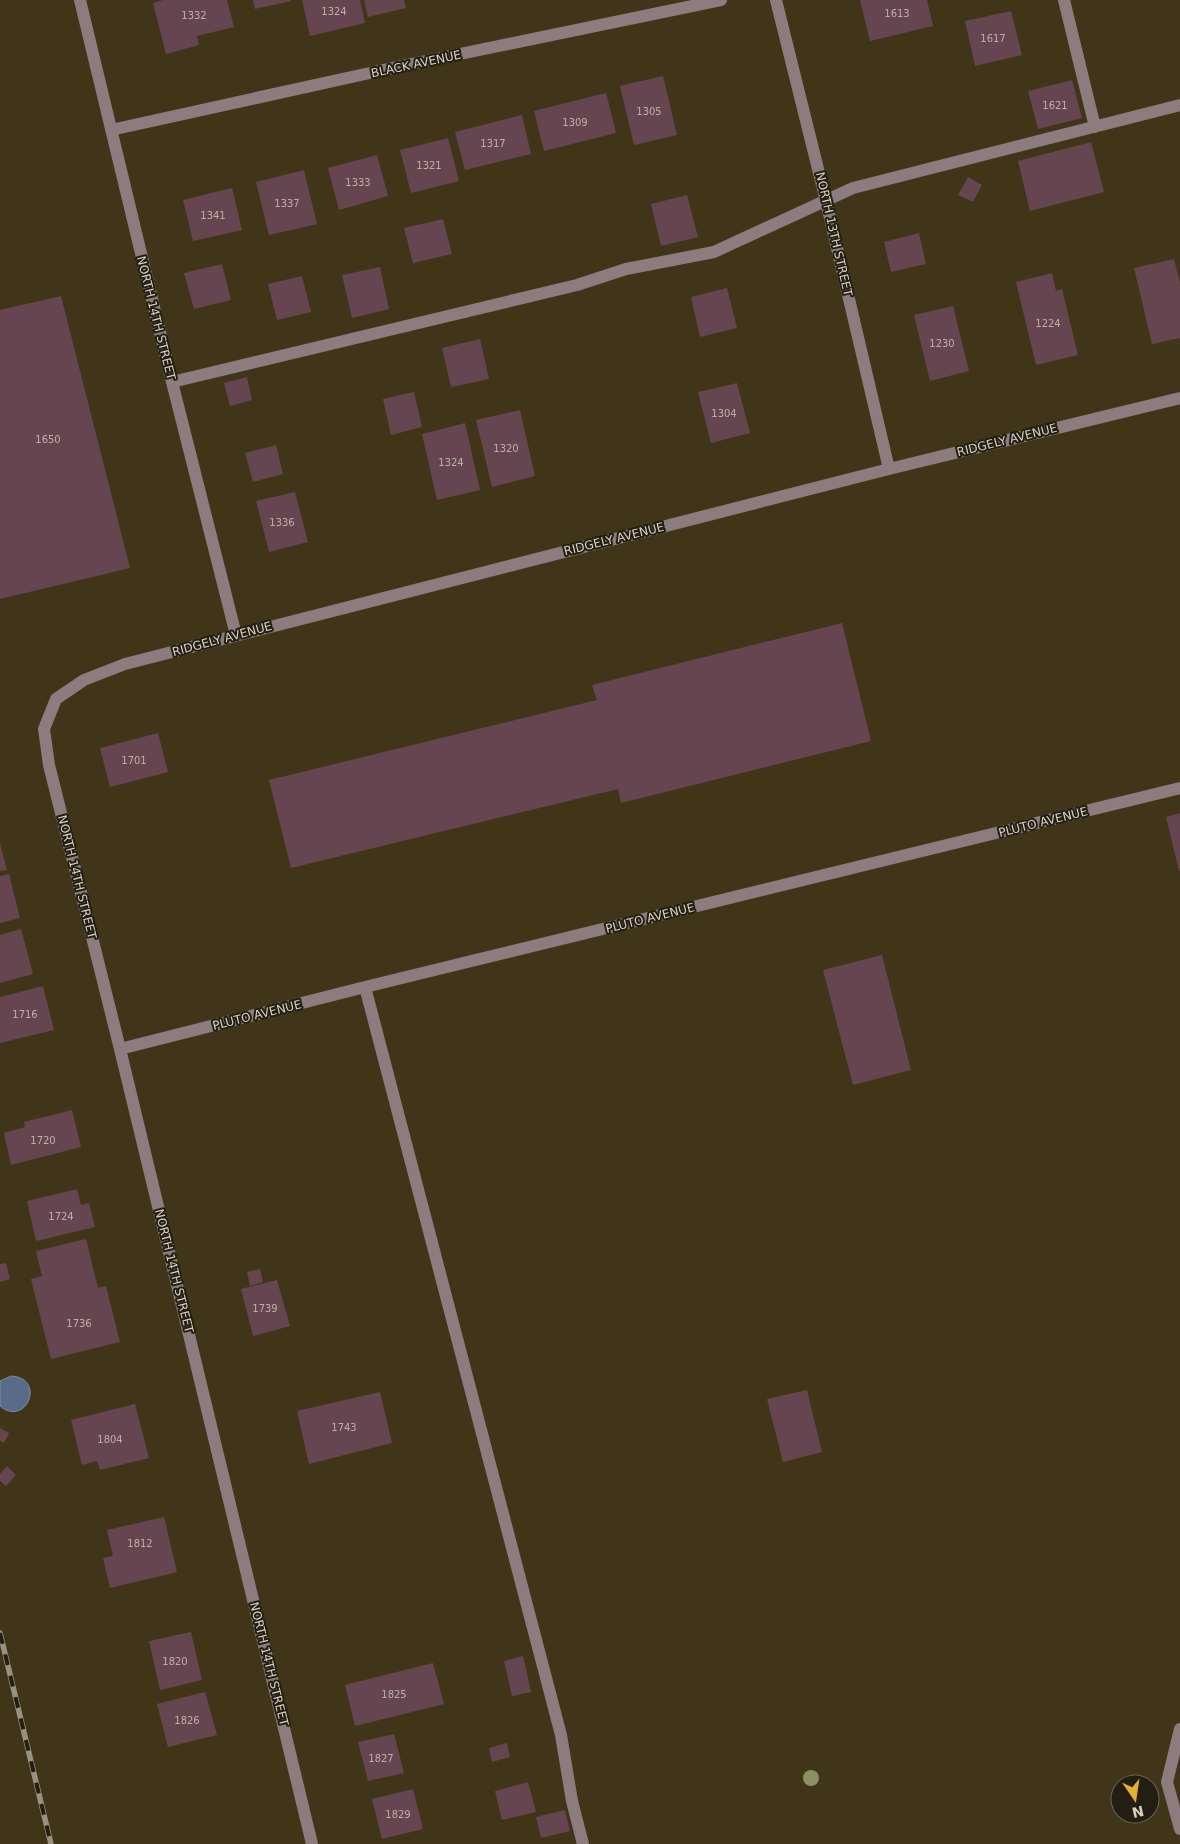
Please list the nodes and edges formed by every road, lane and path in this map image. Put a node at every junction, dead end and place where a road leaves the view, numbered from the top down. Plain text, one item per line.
1 (80, 0) edge
2 (721, 0) edge
3 (776, 0) edge
4 (1064, 0) edge
5 (1180, 106) edge
6 (1095, 127) junction
7 (111, 130) junction
8 (826, 201) junction
9 (172, 382) junction
10 (1180, 398) edge
11 (889, 469) junction
12 (236, 635) junction
13 (56, 699) joint
14 (1180, 788) edge
15 (365, 987) junction
16 (120, 1049) junction
17 (1180, 1729) edge
18 (1180, 1829) edge
19 (312, 1844) edge
20 (582, 1844) edge

1 - 7 street, NORTH 14TH STREET
2 - 7 street, BLACK AVENUE
3 - 8 street, NORTH 13TH STREET
4 - 6 street
5 - 6 street
6 - 8 street
7 - 9 street, NORTH 14TH STREET
8 - 9 street
8 - 11 street, NORTH 13TH STREET
9 - 12 street, NORTH 14TH STREET
10 - 11 street, RIDGELY AVENUE
11 - 12 street, RIDGELY AVENUE
12 - 13 street, RIDGELY AVENUE
13 - 16 street, NORTH 14TH STREET
14 - 15 street, PLUTO AVENUE
15 - 16 street, PLUTO AVENUE
15 - 20 street
16 - 19 street, NORTH 14TH STREET
17 - 18 street

